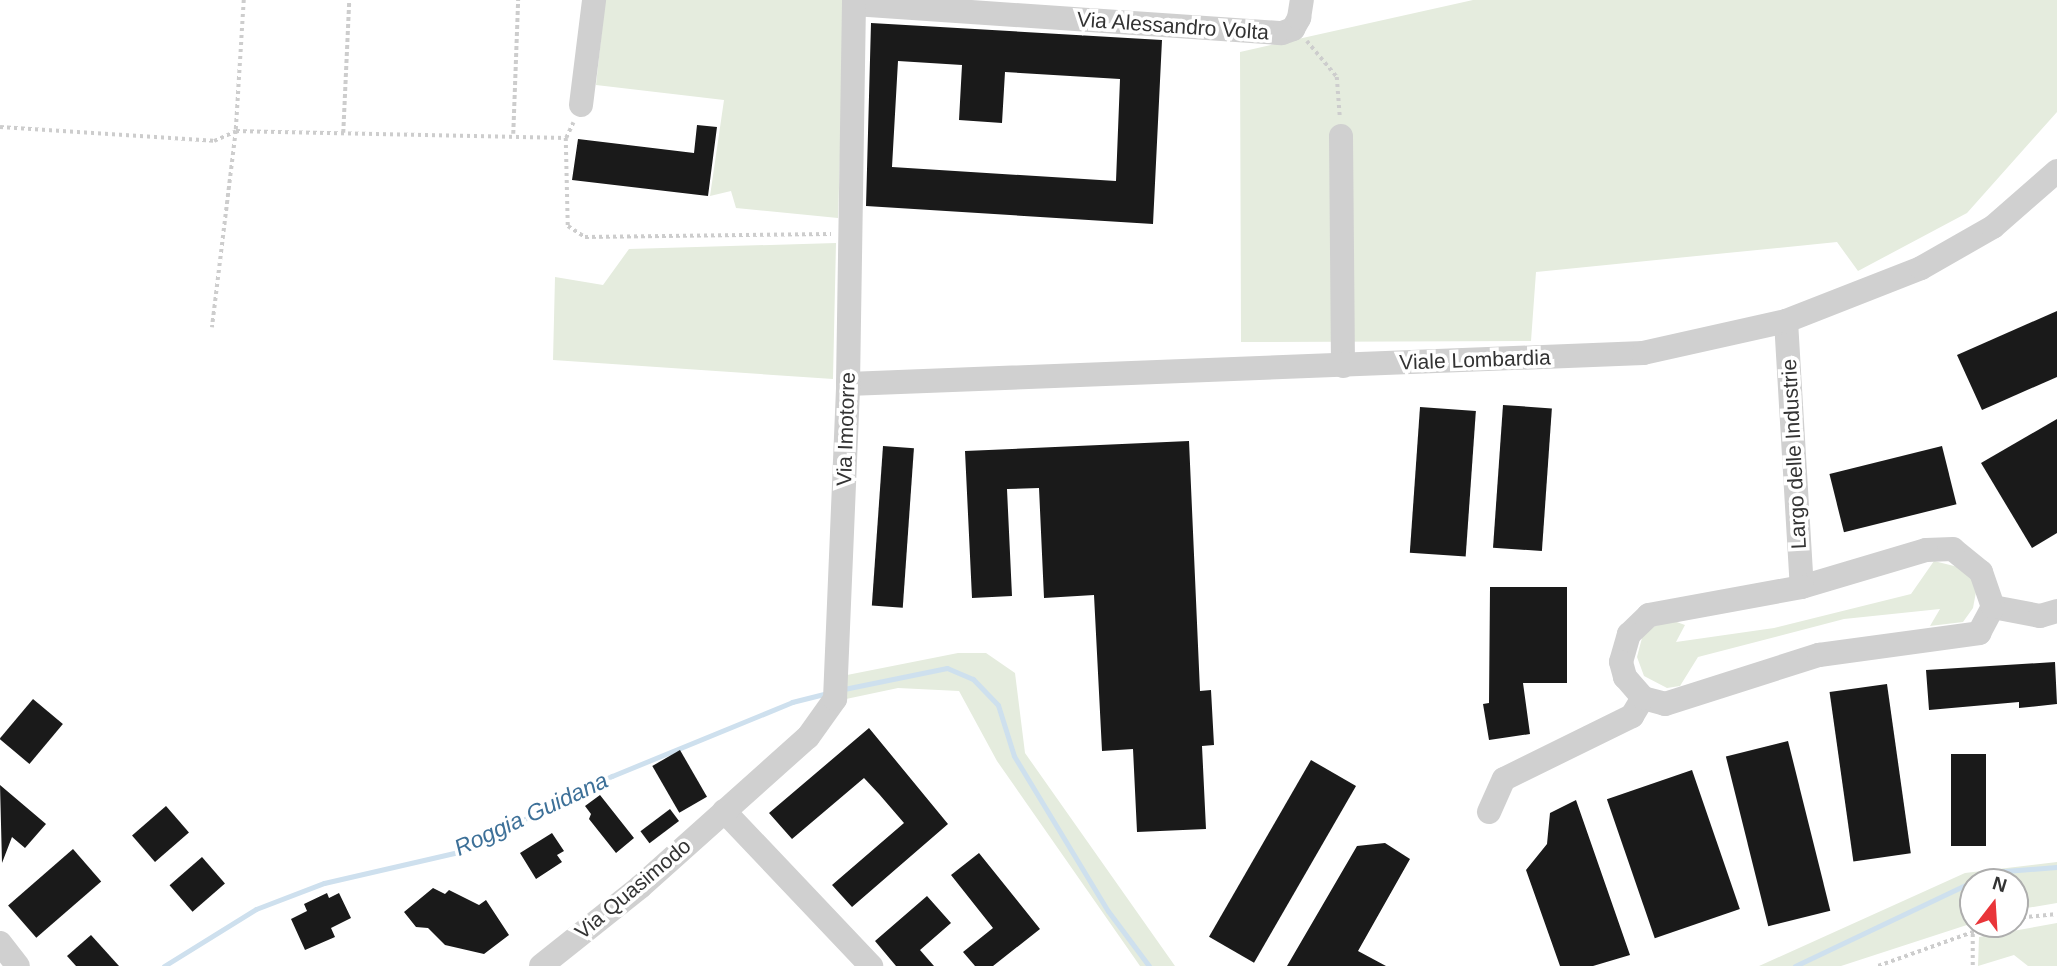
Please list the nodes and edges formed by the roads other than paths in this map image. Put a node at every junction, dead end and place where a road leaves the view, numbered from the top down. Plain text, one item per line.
1 (594, 0) edge
2 (1302, 0) edge
3 (854, 2) edge
4 (581, 105) road end
5 (1341, 136) road end
6 (2057, 171) edge
7 (1786, 321) junction
8 (1343, 366) junction
9 (848, 384) junction
10 (1801, 587) junction
11 (1993, 607) junction
12 (2057, 611) edge
13 (1643, 698) junction
14 (724, 811) junction
15 (1489, 812) dead end
16 (0, 943) edge
17 (18, 966) edge
18 (541, 966) edge
19 (870, 966) edge

1 - 4 street
2 - 3 street, Via Alessandro Volta
3 - 9 street, Via Imotorre
5 - 8 street
6 - 7 street, Viale Lombardia
7 - 8 street, Viale Lombardia
7 - 10 street, Largo delle Industrie
8 - 9 street, Viale Lombardia
9 - 14 street, Via Imotorre
10 - 11 street
10 - 13 street
11 - 12 street
11 - 13 street
13 - 15 street
14 - 18 street, Via Quasimodo
14 - 19 street
16 - 17 street

